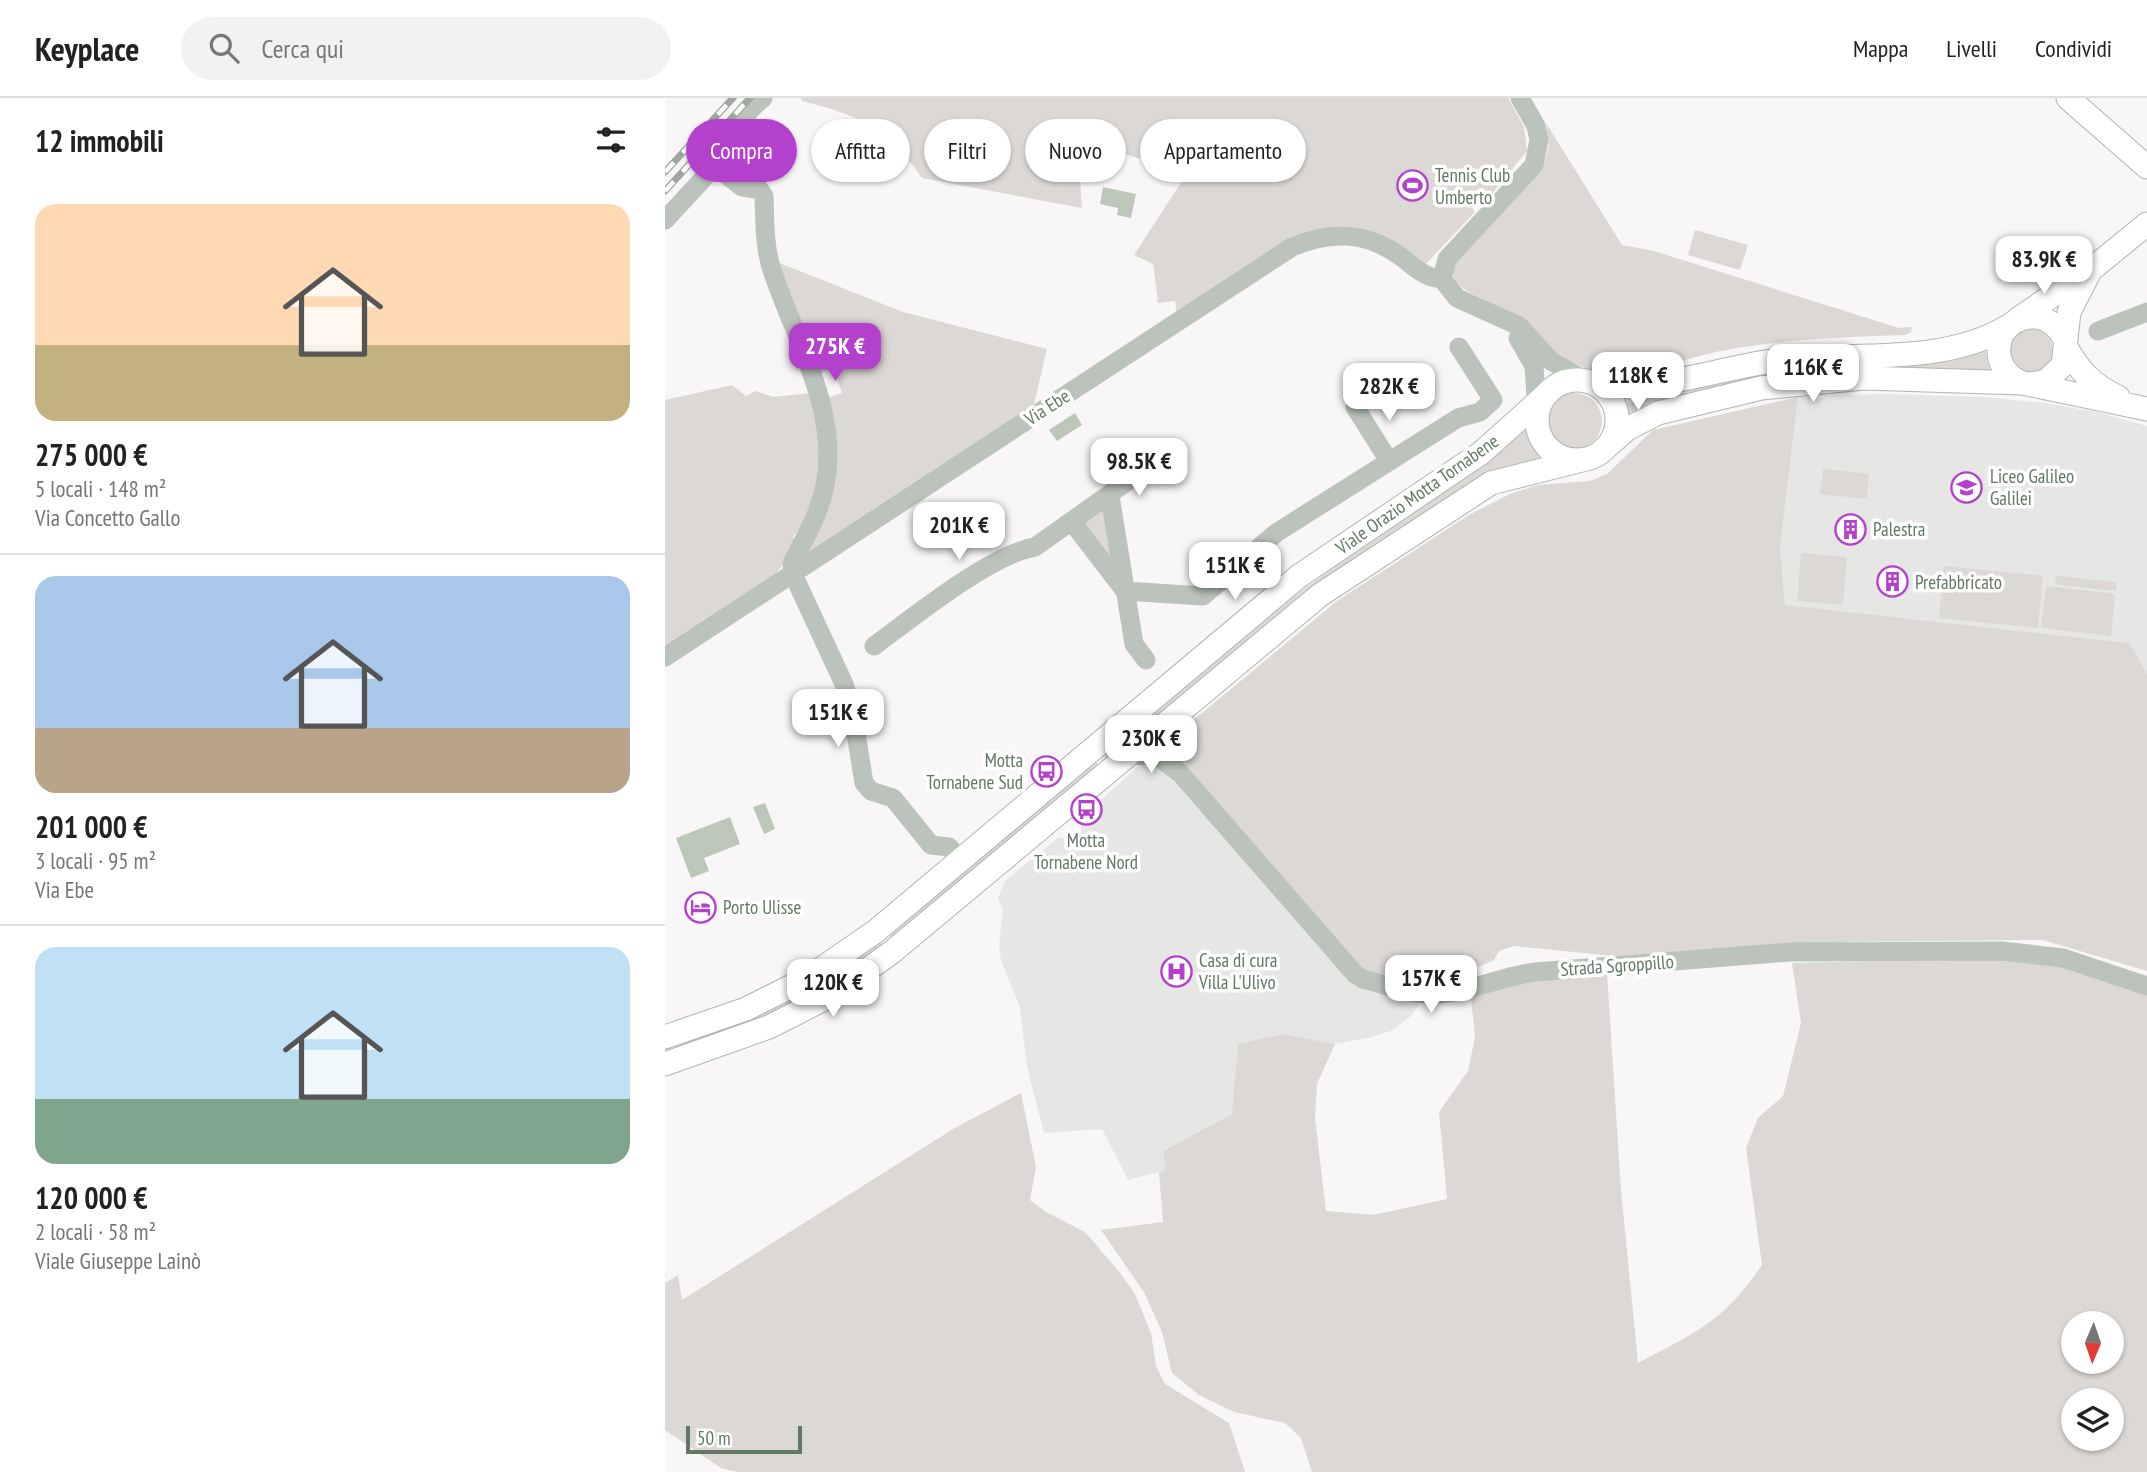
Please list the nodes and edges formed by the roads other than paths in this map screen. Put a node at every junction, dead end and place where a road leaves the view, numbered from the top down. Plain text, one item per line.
1 (763, 98) edge
2 (1520, 98) edge
3 (2068, 98) edge
4 (744, 119) edge
5 (2147, 167) edge
6 (700, 182) edge
7 (736, 182) edge
8 (665, 220) edge
9 (2147, 224) edge
10 (2093, 268) junction
11 (1442, 279) junction
12 (2147, 312) edge
13 (1504, 321) junction
14 (2013, 323) junction
15 (2098, 331) dead end
16 (2066, 344) junction
17 (1459, 347) dead end
18 (1590, 383) junction
19 (2025, 383) junction
20 (1541, 404) junction
21 (1355, 407) dead end
22 (2142, 408) edge
23 (1595, 454) junction
24 (1389, 461) junction
25 (1145, 469) dead end
26 (1110, 496) junction
27 (1072, 522) junction
28 (793, 574) junction
29 (1125, 591) junction
30 (874, 646) dead end
31 (665, 657) edge
32 (1146, 660) dead end
33 (1179, 713) junction
34 (1128, 755) junction
35 (1180, 773) junction
36 (961, 861) junction
37 (2147, 985) edge
38 (665, 1037) edge
39 (665, 1063) edge

1 - 4 street
2 - 11 street
3 - 5 main road
6 - 8 street
7 - 28 street
9 - 10 main road
10 - 14 main road
10 - 16 main road
11 - 13 street
11 - 28 street, Via Ebe
12 - 15 street
13 - 18 street
13 - 20 street
14 - 16 main road
14 - 18 main road
14 - 19 main road
16 - 19 main road
16 - 22 main road
17 - 24 street
18 - 20 main road
18 - 23 main road
19 - 22 main road
19 - 23 main road
20 - 23 main road
20 - 36 main road, Viale Orazio Motta Tornabene
21 - 24 street
23 - 33 main road, Viale Orazio Motta Tornabene
24 - 29 street
25 - 26 street
26 - 27 street
26 - 29 street
27 - 29 street
27 - 30 street
28 - 31 street, Via Ebe
28 - 36 street
29 - 32 street
33 - 34 main road, Viale Orazio Motta Tornabene
33 - 35 street
34 - 35 street
34 - 39 main road, Viale Orazio Motta Tornabene
35 - 37 street, Strada Sgroppillo
36 - 38 main road, Viale Orazio Motta Tornabene

